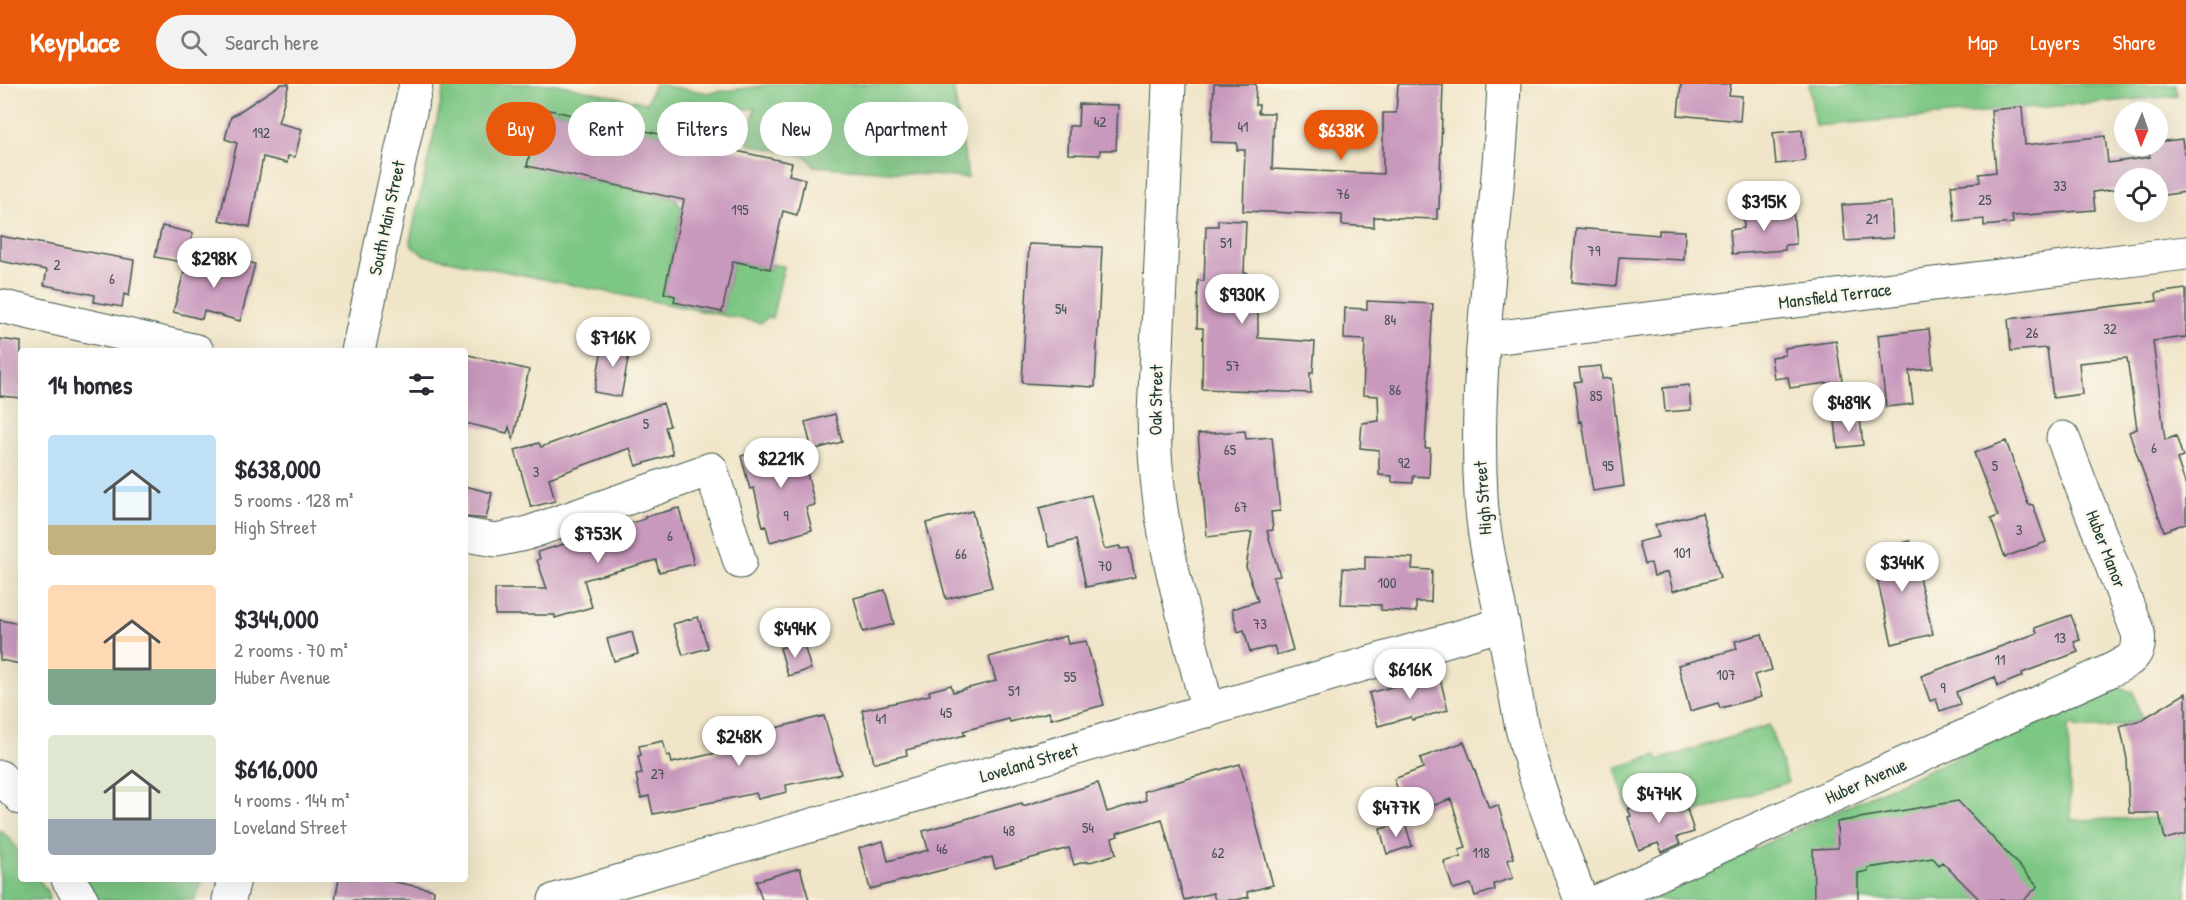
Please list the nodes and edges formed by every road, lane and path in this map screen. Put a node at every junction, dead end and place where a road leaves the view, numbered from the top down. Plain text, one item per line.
1 (416, 84) edge
2 (1169, 84) edge
3 (1504, 84) edge
4 (2186, 253) edge
5 (0, 306) edge
6 (1484, 339) junction
7 (184, 348) edge
8 (359, 348) edge
9 (2062, 438) dead end
10 (468, 536) edge
11 (740, 562) dead end
12 (1503, 624) junction
13 (2130, 660) joint
14 (1208, 711) junction
15 (0, 777) edge
16 (18, 795) edge
17 (67, 882) edge
18 (69, 882) edge
19 (233, 882) edge
20 (64, 900) edge
21 (82, 900) edge
22 (229, 900) edge
23 (557, 900) edge
24 (1581, 900) edge
25 (1601, 900) edge

1 - 8 street, South Main Street
2 - 14 street, Oak Street
3 - 6 street, High Street
4 - 6 street, Mansfield Terrace
5 - 7 street
6 - 12 street, High Street
9 - 13 street, Huber Manor
10 - 11 street
12 - 14 street, Loveland Street
12 - 24 street, High Street
13 - 25 street, Huber Avenue
14 - 23 street, Loveland Street
15 - 16 street
17 - 20 street
18 - 21 street
19 - 22 street

